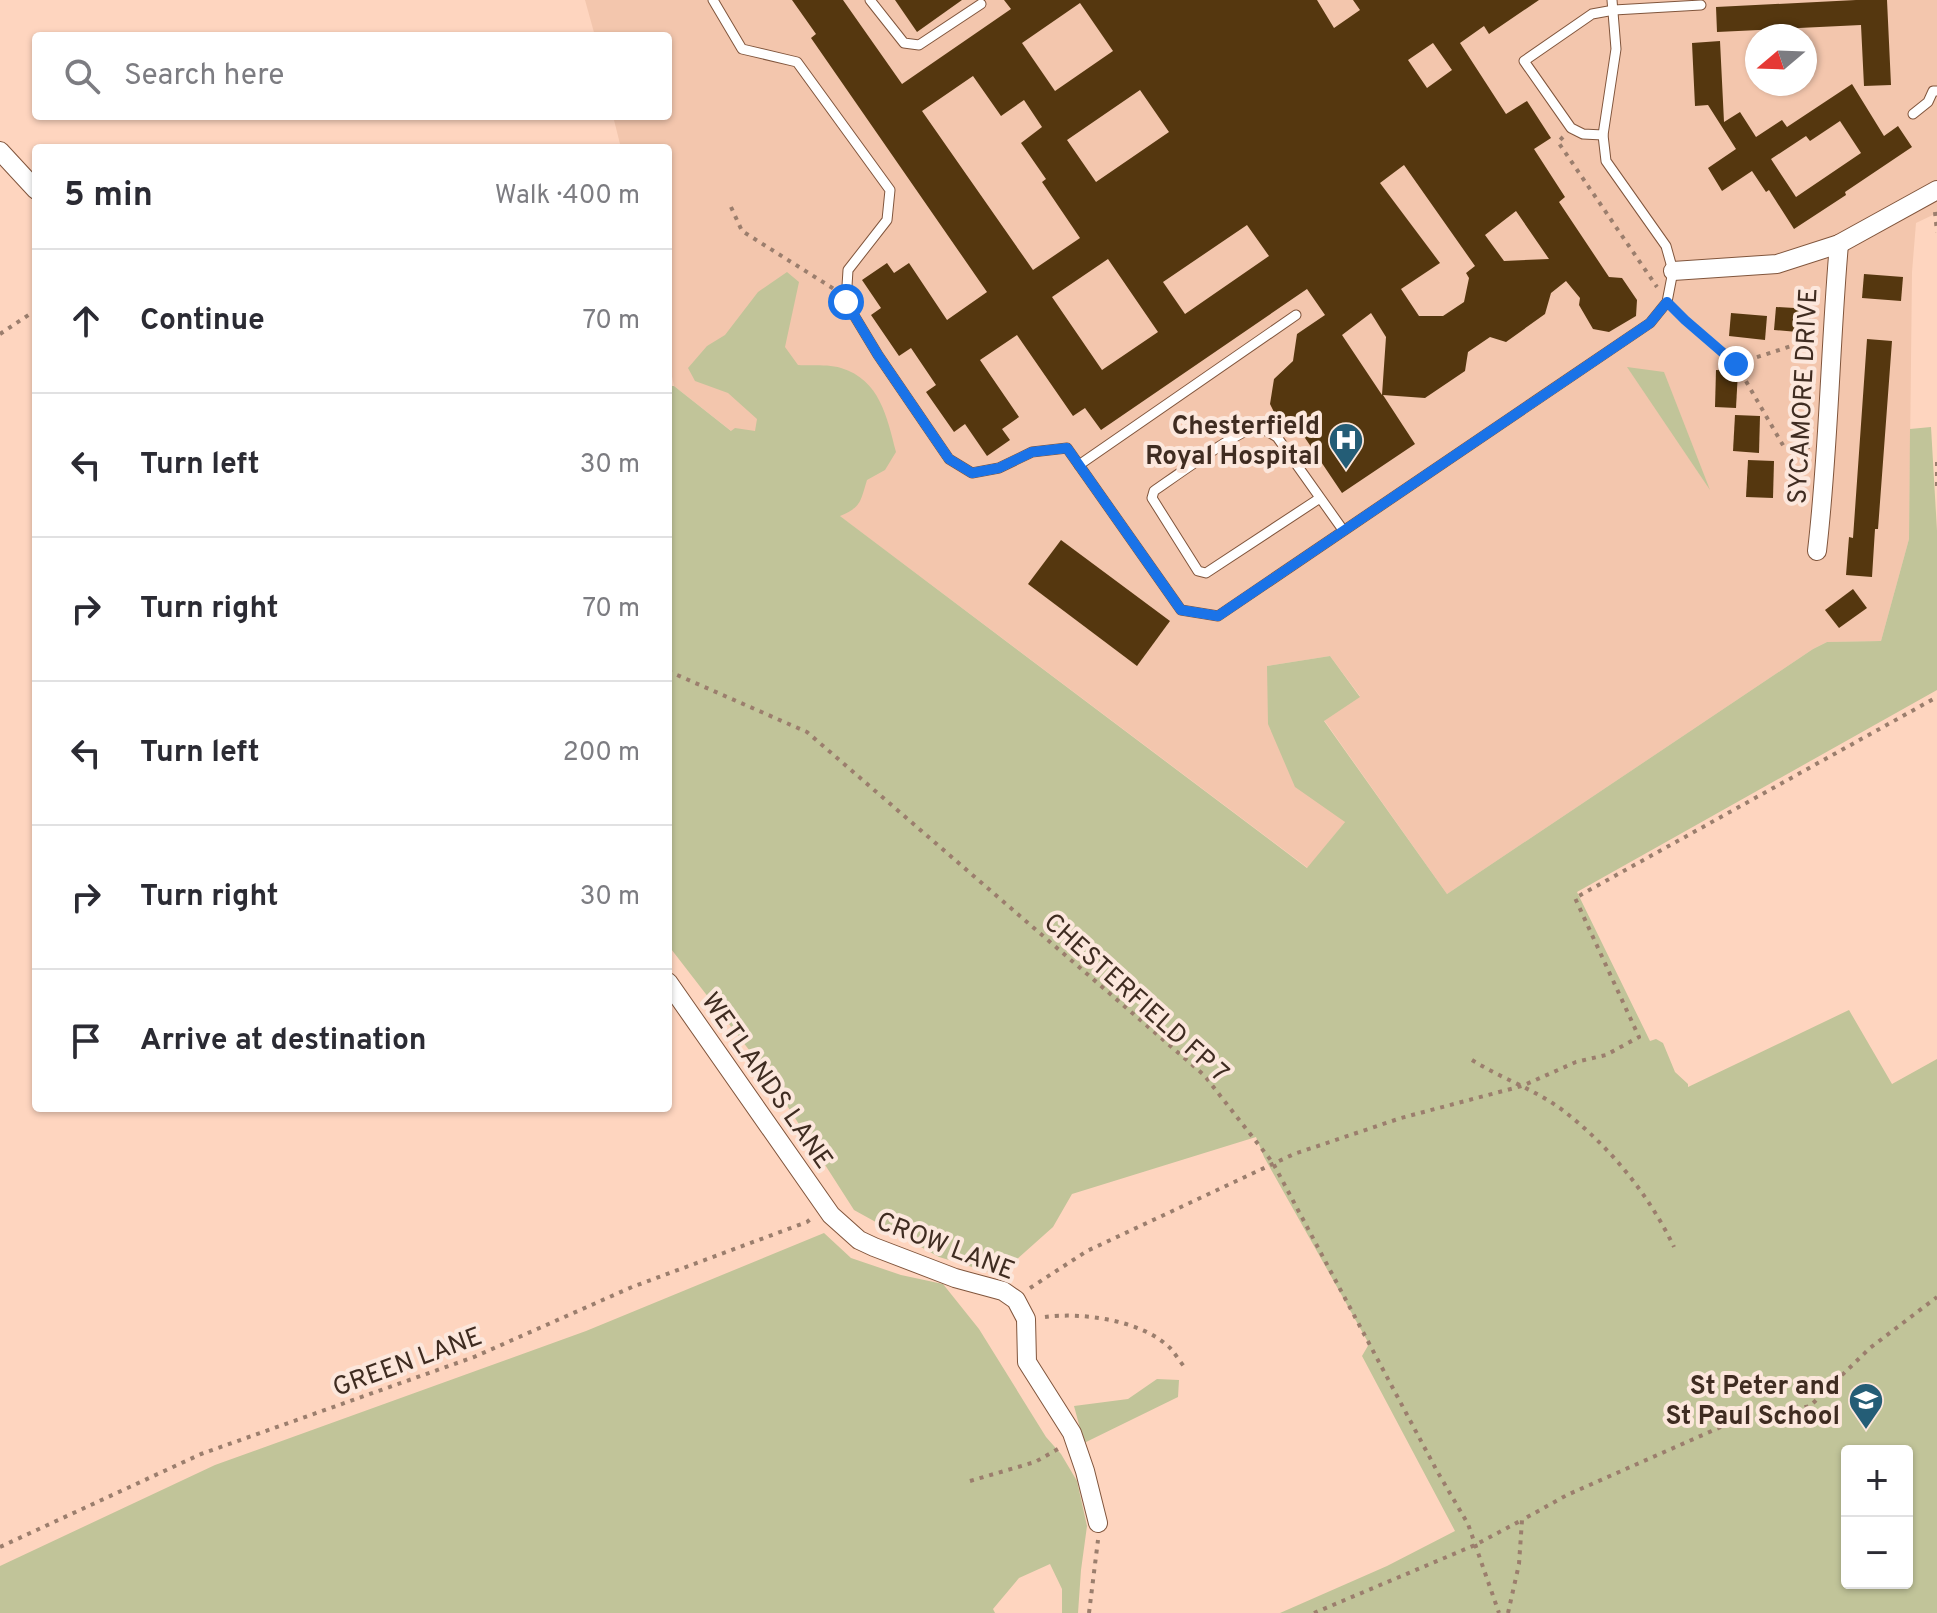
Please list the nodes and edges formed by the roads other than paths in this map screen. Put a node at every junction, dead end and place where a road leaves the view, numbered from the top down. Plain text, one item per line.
1 (713, 0) edge
2 (870, 0) edge
3 (981, 4) dead end
4 (1613, 5) edge
5 (1701, 5) dead end
6 (1937, 91) edge
7 (1913, 114) dead end
8 (1603, 135) junction
9 (0, 151) edge
10 (32, 186) edge
11 (1937, 190) edge
12 (1839, 244) junction
13 (1673, 271) junction
14 (1296, 315) dead end
15 (1079, 465) junction
16 (1320, 498) junction
17 (1343, 530) junction
18 (1817, 551) dead end
19 (672, 988) edge
20 (824, 1207) joint
21 (1098, 1523) road end

1 - 15 lane
2 - 3 lane
4 - 5 lane
4 - 8 lane
4 - 8 lane
6 - 7 lane
8 - 13 lane
9 - 10 street
11 - 12 street, SYCAMORE DRIVE
12 - 13 street, SYCAMORE DRIVE
12 - 18 street, SYCAMORE DRIVE
13 - 17 lane
14 - 15 lane
15 - 17 lane
16 - 16 lane
16 - 17 lane
19 - 20 street, WETLANDS LANE
20 - 21 street, CROW LANE

